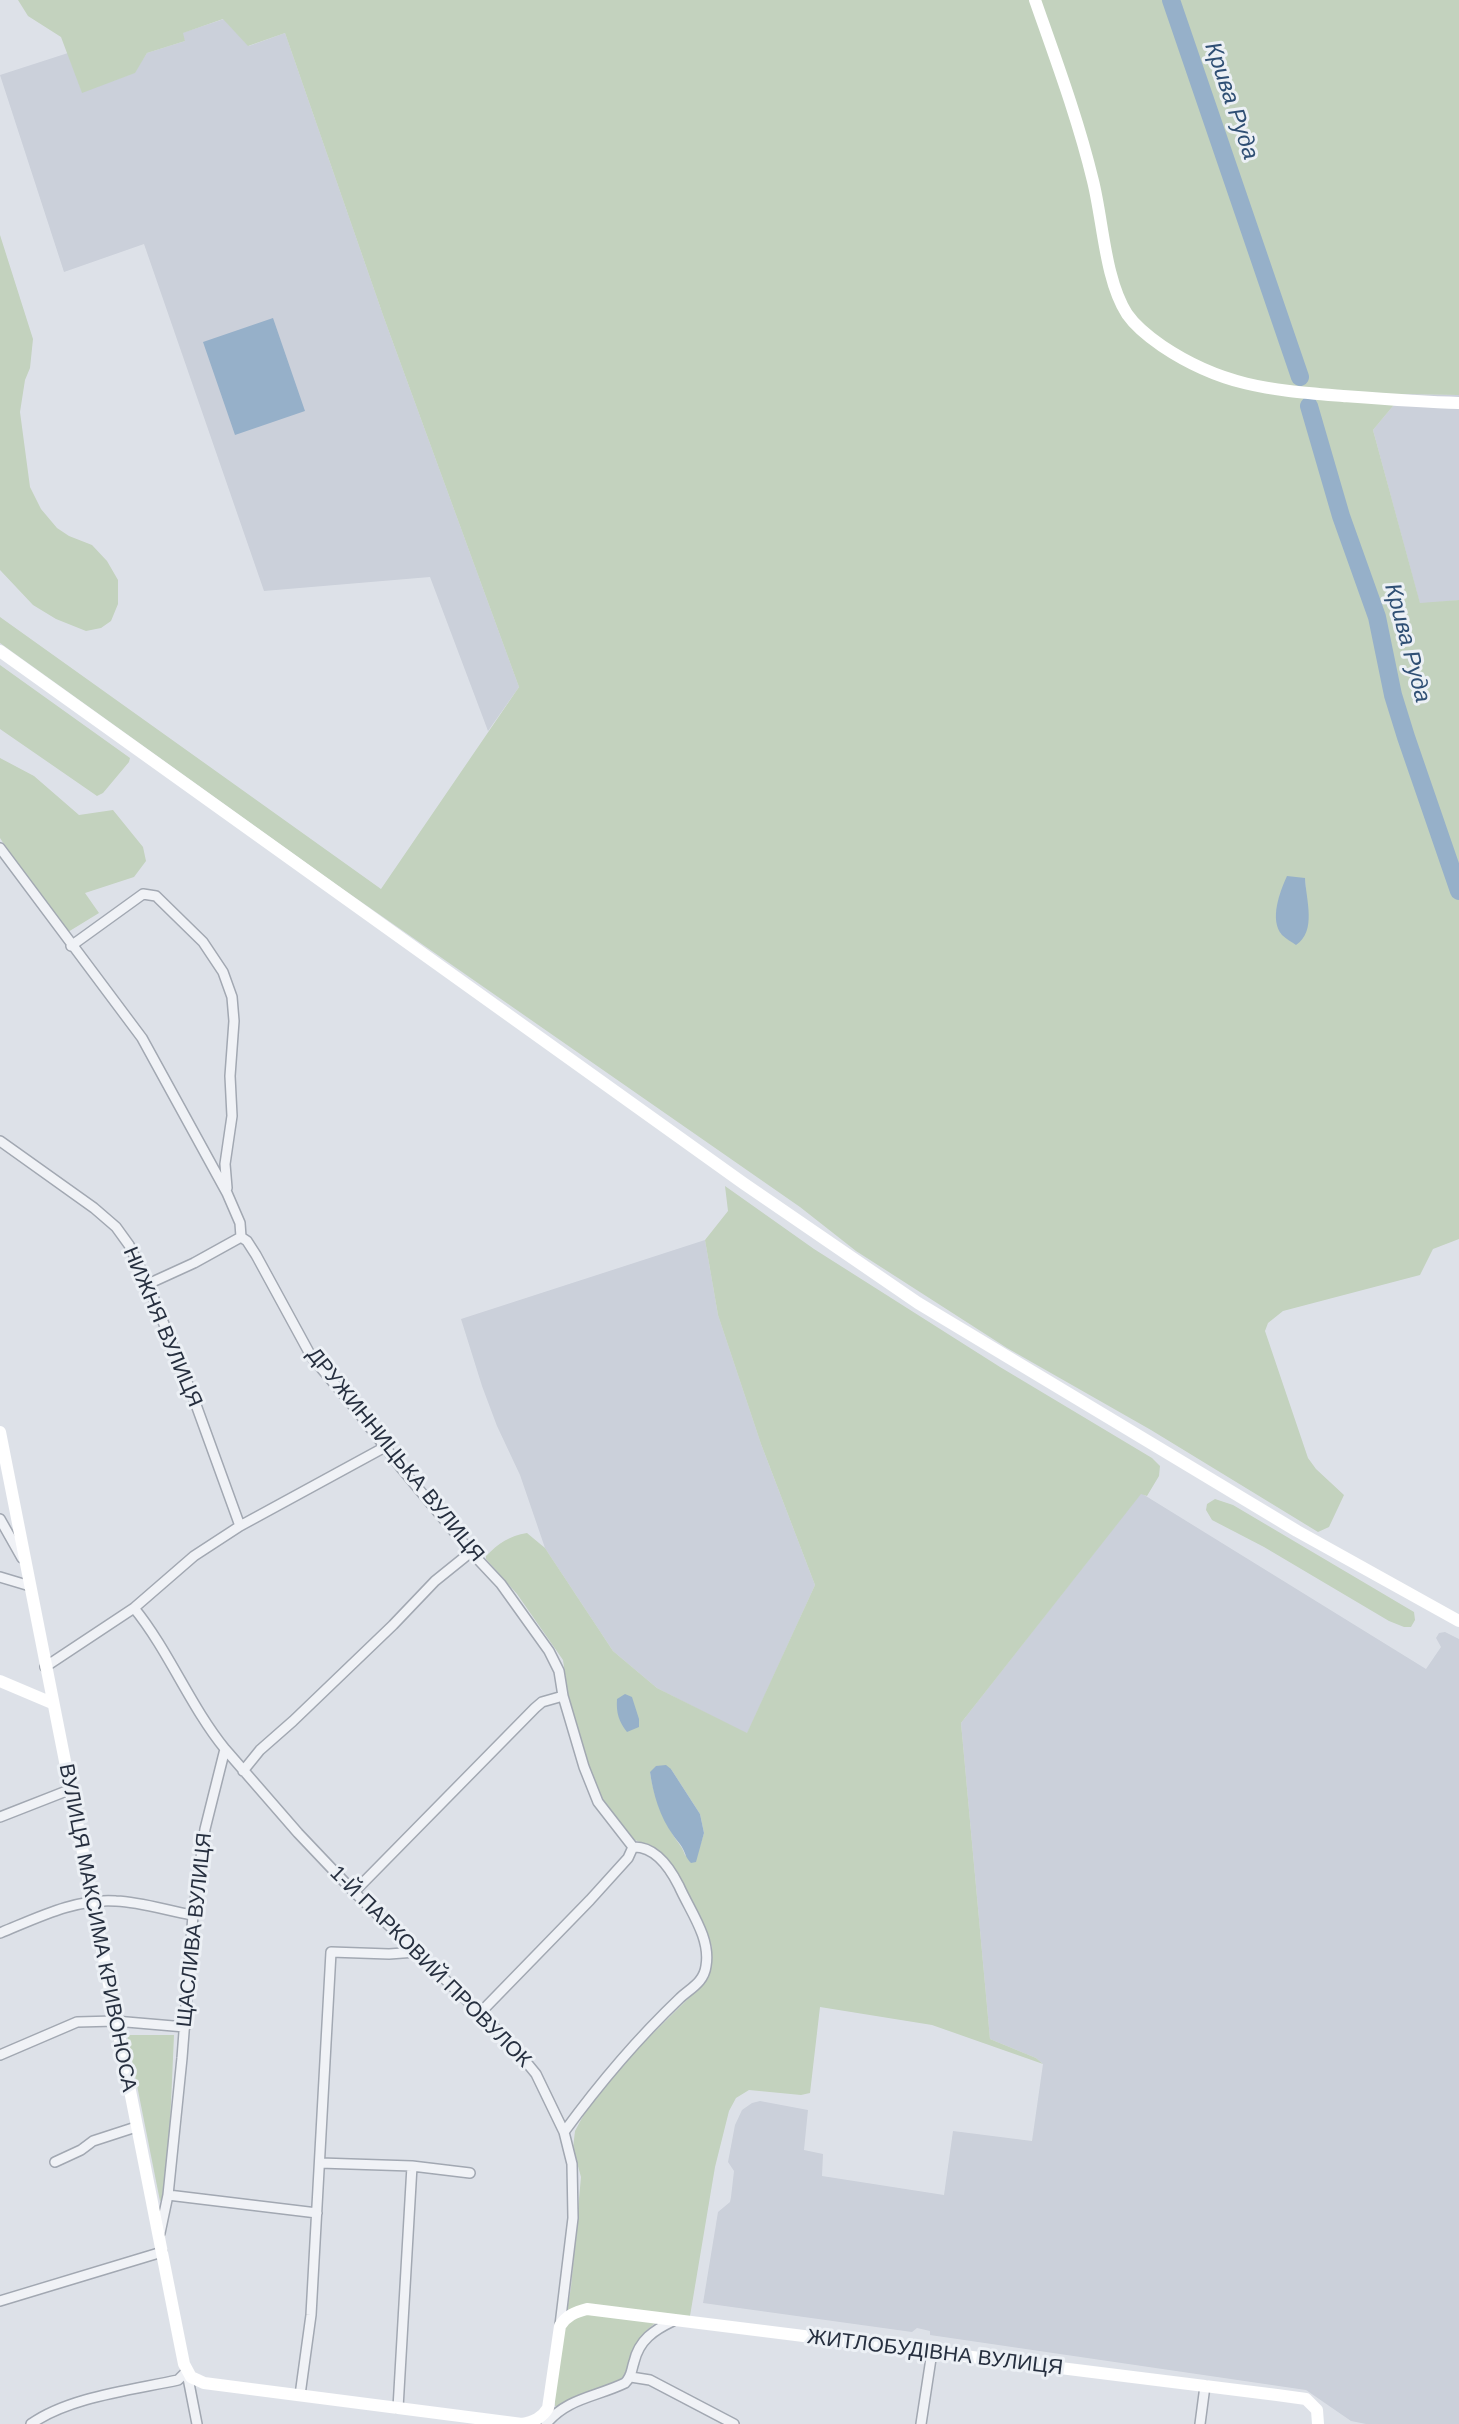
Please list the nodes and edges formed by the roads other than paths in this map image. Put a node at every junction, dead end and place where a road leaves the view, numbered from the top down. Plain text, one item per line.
1 (1035, 0) edge
2 (1459, 403) edge
3 (0, 651) edge
4 (0, 848) edge
5 (72, 946) junction
6 (0, 1141) edge
7 (227, 1193) junction
8 (241, 1237) junction
9 (148, 1284) junction
10 (0, 1432) edge
11 (385, 1447) junction
12 (0, 1518) edge
13 (240, 1525) junction
14 (471, 1552) junction
15 (26, 1565) junction
16 (0, 1577) edge
17 (30, 1586) junction
18 (134, 1608) junction
19 (1453, 1618) edge
20 (45, 1667) junction
21 (4, 1686) edge
22 (563, 1696) junction
23 (52, 1703) junction
24 (225, 1749) junction
25 (243, 1771) junction
26 (69, 1790) junction
27 (0, 1817) edge
28 (633, 1847) junction
29 (354, 1892) junction
30 (91, 1903) junction
31 (192, 1915) junction
32 (0, 1933) edge
33 (416, 1952) junction
34 (480, 2013) junction
35 (115, 2021) junction
36 (185, 2027) junction
37 (0, 2055) edge
38 (136, 2127) junction
39 (564, 2132) junction
40 (55, 2162) dead end
41 (320, 2163) junction
42 (412, 2166) junction
43 (470, 2172) dead end
44 (168, 2195) junction
45 (317, 2213) junction
46 (159, 2238) junction
47 (162, 2252) junction
48 (0, 2301) edge
49 (675, 2320) junction
50 (560, 2326) junction
51 (932, 2352) junction
52 (187, 2371) junction
53 (631, 2377) junction
54 (1205, 2386) junction
55 (300, 2395) junction
56 (398, 2408) junction
57 (548, 2408) junction
58 (31, 2424) edge
59 (197, 2424) edge
60 (546, 2424) edge
61 (734, 2424) edge
62 (921, 2424) edge
63 (1200, 2424) edge
64 (1318, 2424) edge

1 - 2 street
3 - 19 street
4 - 5 street, ДРУЖИННИЦЬКА ВУЛИЦЯ
5 - 7 street, ДРУЖИННИЦЬКА ВУЛИЦЯ
5 - 7 street
6 - 9 street, НИЖНЯ ВУЛИЦЯ
7 - 8 street, ДРУЖИННИЦЬКА ВУЛИЦЯ
8 - 9 street
8 - 11 street, ДРУЖИННИЦЬКА ВУЛИЦЯ
9 - 13 street, НИЖНЯ ВУЛИЦЯ
10 - 15 street, ВУЛИЦЯ МАКСИМА КРИВОНОСА
11 - 13 street
11 - 14 street, ДРУЖИННИЦЬКА ВУЛИЦЯ
12 - 15 street
13 - 18 street
14 - 22 street, ДРУЖИННИЦЬКА ВУЛИЦЯ
14 - 25 street
15 - 17 street, ВУЛИЦЯ МАКСИМА КРИВОНОСА
16 - 17 street
17 - 20 street, ВУЛИЦЯ МАКСИМА КРИВОНОСА
18 - 20 street
18 - 24 street
20 - 23 street, ВУЛИЦЯ МАКСИМА КРИВОНОСА
21 - 23 street
22 - 28 street, ДРУЖИННИЦЬКА ВУЛИЦЯ
22 - 29 street
23 - 26 street, ВУЛИЦЯ МАКСИМА КРИВОНОСА
24 - 25 street, 1-Й ПАРКОВИЙ ПРОВУЛОК
24 - 31 street, ЩАСЛИВА ВУЛИЦЯ
25 - 29 street, 1-Й ПАРКОВИЙ ПРОВУЛОК
26 - 27 street
26 - 30 street, ВУЛИЦЯ МАКСИМА КРИВОНОСА
28 - 34 street
28 - 39 street, ДРУЖИННИЦЬКА ВУЛИЦЯ
29 - 33 street, 1-Й ПАРКОВИЙ ПРОВУЛОК
30 - 31 street
30 - 32 street
30 - 35 street, ВУЛИЦЯ МАКСИМА КРИВОНОСА
31 - 36 street, ЩАСЛИВА ВУЛИЦЯ
33 - 34 street, 1-Й ПАРКОВИЙ ПРОВУЛОК
33 - 41 street
34 - 39 street, 1-Й ПАРКОВИЙ ПРОВУЛОК
35 - 36 street
35 - 37 street
35 - 38 street, ВУЛИЦЯ МАКСИМА КРИВОНОСА
36 - 44 street, ЩАСЛИВА ВУЛИЦЯ
38 - 40 street
38 - 46 street, ВУЛИЦЯ МАКСИМА КРИВОНОСА
39 - 50 street, 1-Й ПАРКОВИЙ ПРОВУЛОК
41 - 42 street
41 - 45 street
42 - 43 street
42 - 56 street
44 - 45 street
44 - 46 street, ЩАСЛИВА ВУЛИЦЯ
45 - 55 street
46 - 47 street, ВУЛИЦЯ МАКСИМА КРИВОНОСА
47 - 48 street
47 - 52 street, ВУЛИЦЯ МАКСИМА КРИВОНОСА
49 - 50 street, ЖИТЛОБУДІВНА ВУЛИЦЯ
49 - 51 street, ЖИТЛОБУДІВНА ВУЛИЦЯ
49 - 53 street
50 - 57 street, 1-Й ПАРКОВИЙ ПРОВУЛОК
51 - 54 street, ЖИТЛОБУДІВНА ВУЛИЦЯ
51 - 62 street
52 - 55 street
52 - 58 street
52 - 59 street, ВУЛИЦЯ МАКСИМА КРИВОНОСА
53 - 60 street
53 - 61 street
54 - 63 street
54 - 64 street, ЖИТЛОБУДІВНА ВУЛИЦЯ
55 - 56 street
56 - 57 street
57 - 60 street, 1-Й ПАРКОВИЙ ПРОВУЛОК

